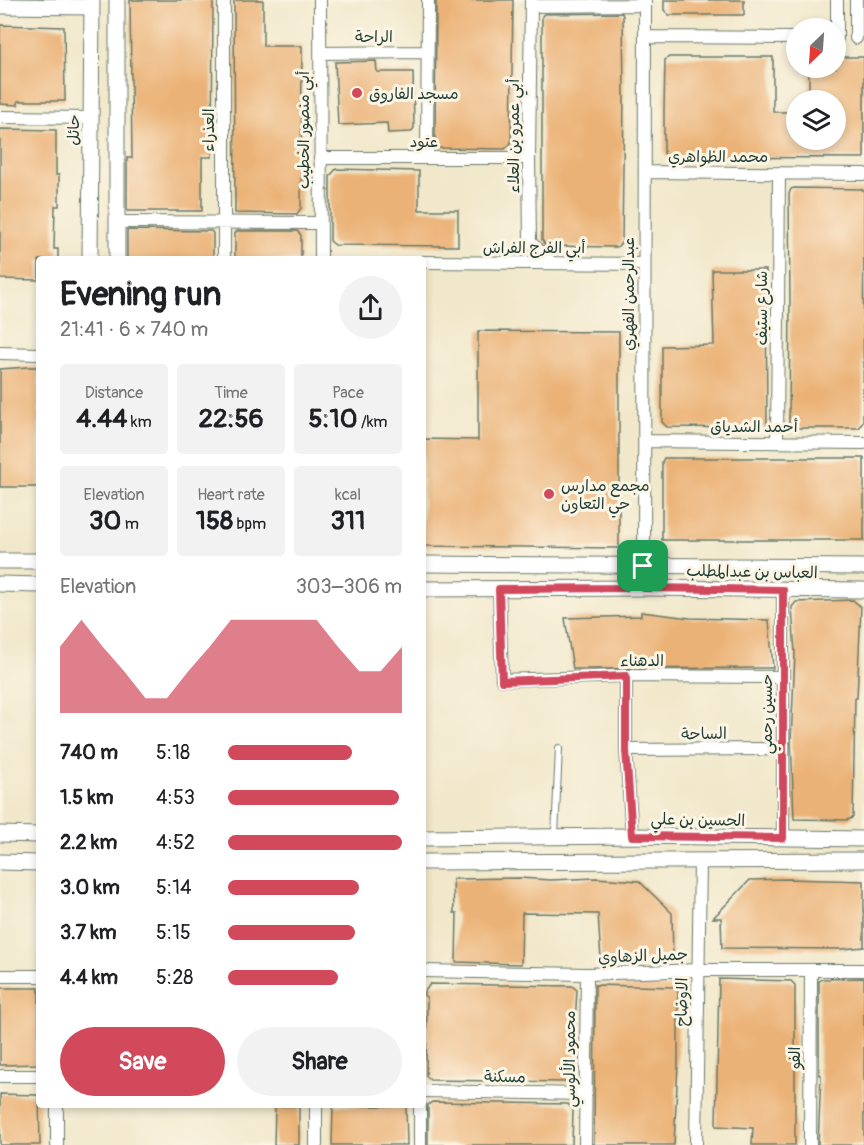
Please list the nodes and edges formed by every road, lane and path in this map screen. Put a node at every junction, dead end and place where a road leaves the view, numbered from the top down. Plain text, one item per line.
1 (117, 0) edge
2 (224, 0) edge
3 (320, 0) edge
4 (428, 0) edge
5 (837, 0) edge
6 (856, 0) edge
7 (645, 2) edge
8 (92, 3) edge
9 (531, 3) edge
10 (0, 6) edge
11 (837, 18) edge
12 (645, 37) junction
13 (786, 38) edge
14 (860, 38) edge
15 (427, 52) junction
16 (320, 53) junction
17 (0, 117) edge
18 (91, 118) junction
19 (320, 158) junction
20 (427, 158) junction
21 (529, 158) junction
22 (645, 172) junction
23 (779, 173) junction
24 (864, 174) edge
25 (118, 222) junction
26 (224, 223) junction
27 (319, 223) junction
28 (90, 256) edge
29 (117, 256) edge
30 (224, 256) edge
31 (321, 256) edge
32 (426, 262) edge
33 (552, 263) junction
34 (644, 264) junction
35 (0, 353) edge
36 (36, 354) edge
37 (644, 441) junction
38 (777, 442) junction
39 (864, 443) edge
40 (0, 561) edge
41 (36, 561) edge
42 (426, 564) edge
43 (626, 566) junction
44 (651, 566) junction
45 (864, 567) edge
46 (0, 584) edge
47 (36, 585) edge
48 (625, 588) junction
49 (644, 588) junction
50 (660, 588) junction
51 (426, 589) edge
52 (499, 589) junction
53 (783, 590) junction
54 (864, 590) edge
55 (626, 676) junction
56 (783, 676) junction
57 (560, 748) dead end
58 (782, 749) junction
59 (626, 750) junction
60 (0, 834) edge
61 (36, 835) edge
62 (632, 836) junction
63 (555, 837) junction
64 (426, 838) edge
65 (783, 838) junction
66 (864, 838) edge
67 (700, 860) junction
68 (864, 860) edge
69 (0, 862) edge
70 (36, 862) edge
71 (426, 862) edge
72 (698, 970) junction
73 (811, 970) junction
74 (864, 970) edge
75 (426, 971) edge
76 (587, 974) junction
77 (0, 976) edge
78 (36, 976) edge
79 (0, 1076) edge
80 (36, 1076) edge
81 (426, 1091) edge
82 (586, 1094) junction
83 (57, 1108) edge
84 (315, 1108) edge
85 (420, 1108) edge
86 (57, 1145) edge
87 (316, 1145) edge
88 (420, 1145) edge
89 (585, 1145) edge
90 (696, 1145) edge
91 (810, 1145) edge

1 - 25 street
2 - 26 street, العذراء
3 - 16 street, أبي منصور الخطيب
4 - 15 street
5 - 11 street
6 - 14 street
7 - 9 street
7 - 12 street, عبدالرحمن الفهري
8 - 10 street
8 - 18 street, حائل
9 - 21 street, أبي عمرو بن العلاء
12 - 13 street
12 - 22 street, عبدالرحمن الفهري
15 - 16 street, الراحة
15 - 20 street
16 - 19 street, أبي منصور الخطيب
17 - 18 street
18 - 28 street, حائل
19 - 20 street, عتود
19 - 27 street, أبي منصور الخطيب
20 - 21 street, عتود
21 - 33 street, أبي عمرو بن العلاء
22 - 23 street, محمد الظواهري
22 - 34 street, عبدالرحمن الفهري
23 - 24 street, محمد الظواهري
23 - 38 street, شارع ستيف
25 - 26 street
25 - 29 street
26 - 27 street
26 - 30 street, العذراء
27 - 31 street, أبي منصور الخطيب
32 - 33 street, أبي الفرج الفراش
33 - 34 street, أبي الفرج الفراش
34 - 37 street, عبدالرحمن الفهري
35 - 36 street
37 - 38 street, أحمد الشدياق
37 - 44 street, عبدالرحمن الفهري
38 - 39 street, أحمد الشدياق
40 - 41 street
42 - 43 street, العباس بن عبدالمطلب
43 - 44 street, العباس بن عبدالمطلب
43 - 48 street
44 - 45 street, العباس بن عبدالمطلب
44 - 49 street, عبدالرحمن الفهري
44 - 50 street
46 - 47 street
48 - 49 street, العباس بن عبدالمطلب
48 - 52 street, العباس بن عبدالمطلب
49 - 50 street, العباس بن عبدالمطلب
50 - 53 street, العباس بن عبدالمطلب
51 - 52 street, العباس بن عبدالمطلب
52 - 55 street, الدهناء
53 - 54 street, العباس بن عبدالمطلب
53 - 56 street, حسين رحمي
55 - 56 street, الدهناء
55 - 59 street
56 - 58 street, حسين رحمي
57 - 63 lane
58 - 59 street, الساحة
58 - 65 street, حسين رحمي
59 - 62 street
60 - 61 street
62 - 63 street, الحسين بن علي
62 - 65 street, الحسين بن علي
63 - 64 street, الحسين بن علي
65 - 66 street, الحسين بن علي
67 - 68 street
67 - 71 street
67 - 72 street, الاوضاح
69 - 70 street
72 - 73 street, جميل الزهاوي
72 - 76 street, جميل الزهاوي
72 - 90 street, الاوضاح
73 - 74 street, جميل الزهاوي
73 - 91 street, الفو
75 - 76 street, جميل الزهاوي
76 - 82 street, محمود الألوسي
77 - 78 street
79 - 80 street
81 - 82 street, مسكنة
82 - 89 street, محمود الألوسي
83 - 86 street
84 - 87 street
85 - 88 street

